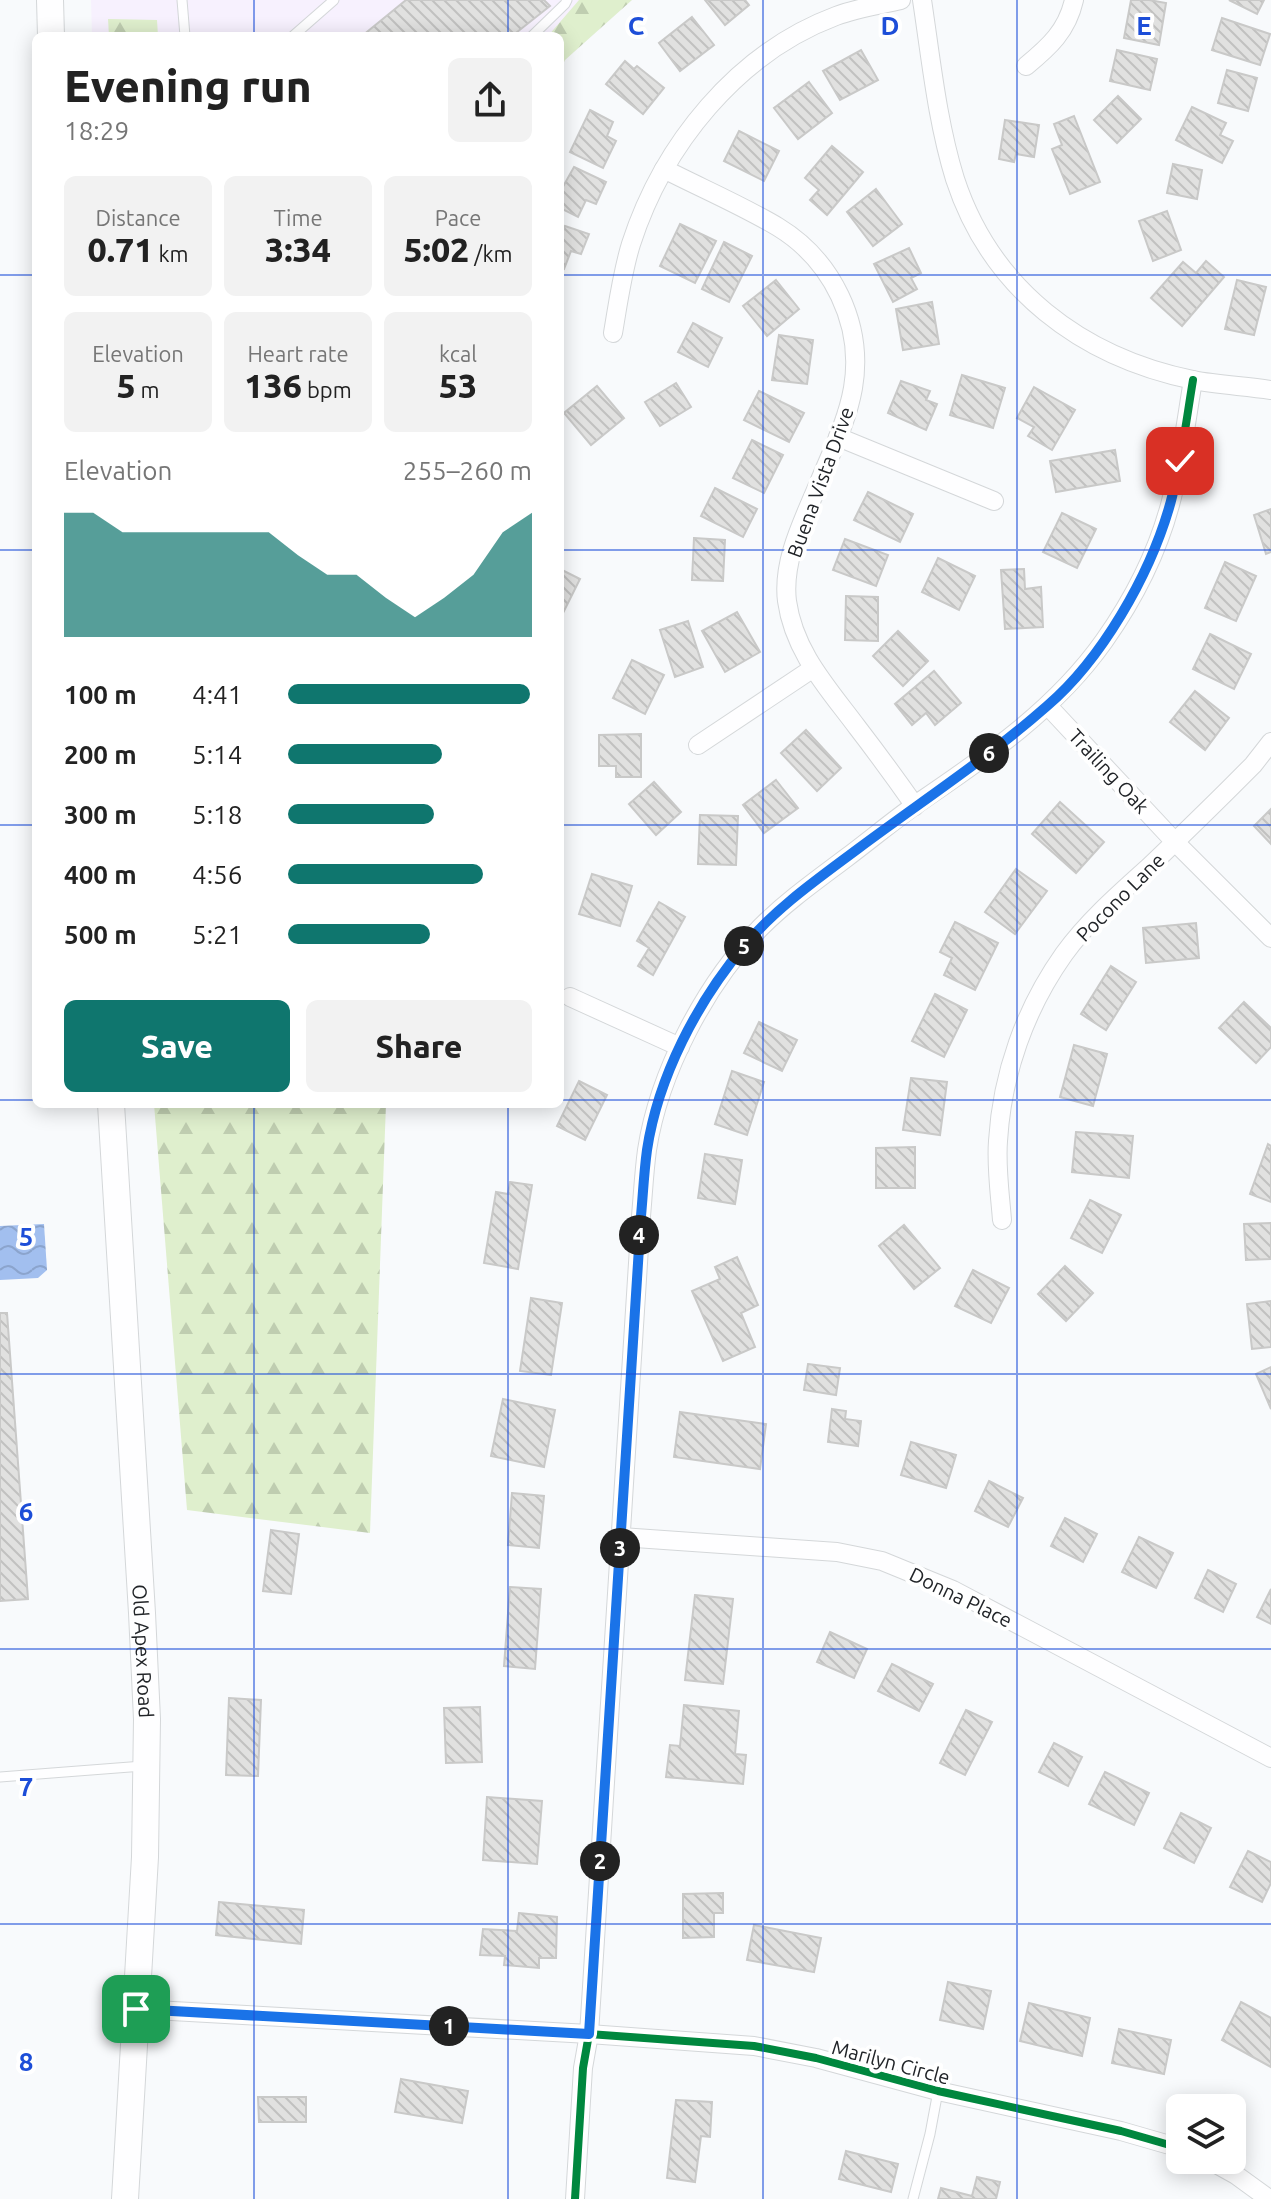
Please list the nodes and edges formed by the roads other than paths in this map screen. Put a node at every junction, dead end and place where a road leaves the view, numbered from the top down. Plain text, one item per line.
1 (50, 0) edge
2 (182, 0) edge
3 (334, 0) edge
4 (567, 0) edge
5 (901, 0) edge
6 (922, 0) edge
7 (1074, 0) edge
8 (51, 32) edge
9 (185, 32) edge
10 (298, 32) edge
11 (536, 32) edge
12 (1026, 66) dead end
13 (664, 169) junction
14 (613, 333) dead end
15 (1193, 380) junction
16 (1271, 390) edge
17 (838, 437) junction
18 (994, 501) dead end
19 (812, 669) junction
20 (1048, 706) junction
21 (1271, 742) edge
22 (698, 745) dead end
23 (915, 806) junction
24 (1175, 842) junction
25 (1271, 938) edge
26 (570, 997) dead end
27 (680, 1047) junction
28 (111, 1108) edge
29 (1002, 1220) dead end
30 (621, 1537) junction
31 (1271, 1758) edge
32 (146, 1766) junction
33 (0, 1777) edge
34 (136, 2009) junction
35 (589, 2034) junction
36 (938, 2091) junction
37 (1166, 2144) edge
38 (1234, 2174) edge
39 (125, 2199) edge
40 (575, 2199) edge
41 (913, 2199) edge
42 (1269, 2199) edge

1 - 8 main road
2 - 9 lane
3 - 10 lane
4 - 11 lane
5 - 13 street
6 - 15 street
7 - 12 street
13 - 14 street
13 - 17 street, Buena Vista Drive
15 - 16 street
15 - 20 street
17 - 18 street
17 - 19 street, Buena Vista Drive
19 - 22 street
19 - 23 street, Buena Vista Drive
20 - 23 street
20 - 24 street, Trailing Oak
21 - 24 street, Pocono Lane
23 - 27 street
24 - 25 street, Trailing Oak
24 - 29 street, Pocono Lane
26 - 27 street
27 - 30 street
28 - 32 main road, Old Apex Road
30 - 31 street, Donna Place
30 - 35 street
32 - 33 lane
32 - 34 main road, Old Apex Road
34 - 35 street, Marilyn Circle
34 - 39 main road, Old Apex Road
35 - 36 street, Marilyn Circle
35 - 40 street
36 - 37 street, Marilyn Circle
36 - 41 lane
38 - 42 street

